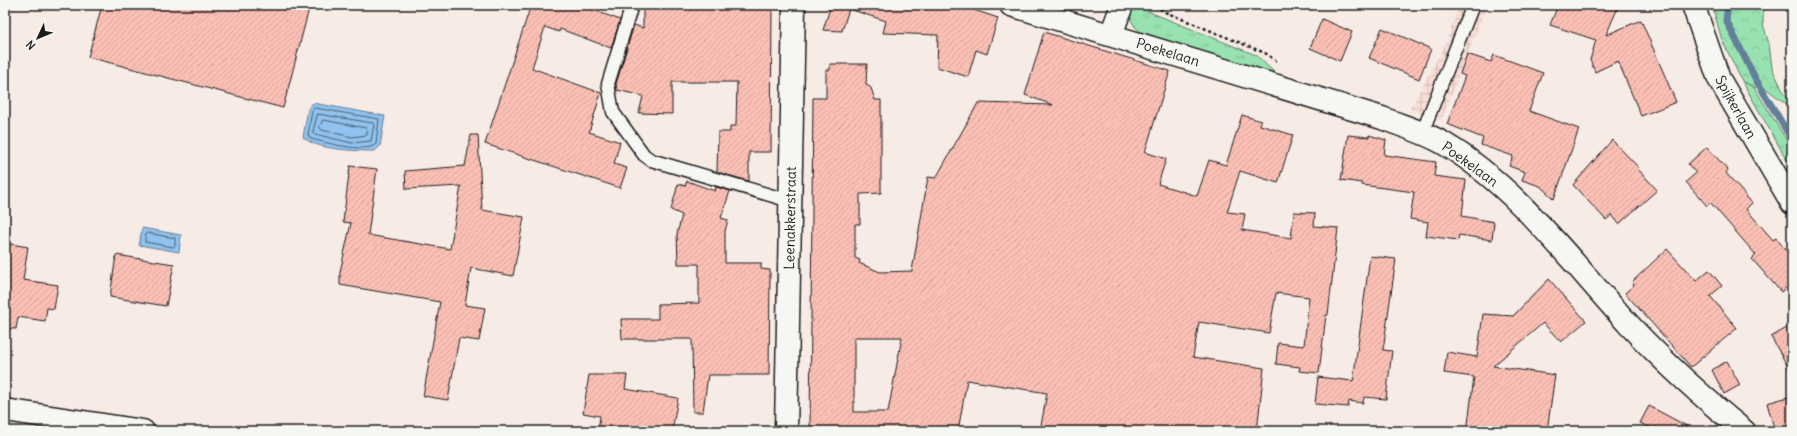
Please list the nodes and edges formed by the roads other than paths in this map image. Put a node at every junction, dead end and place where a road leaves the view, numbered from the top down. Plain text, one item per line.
1 (632, 5) edge
2 (794, 5) edge
3 (1011, 5) edge
4 (1122, 5) edge
5 (1473, 5) edge
6 (1693, 5) edge
7 (1111, 35) junction
8 (1422, 133) junction
9 (790, 201) junction
10 (1792, 203) edge
11 (5, 410) edge
12 (143, 431) edge
13 (786, 431) edge
14 (1744, 431) edge

1 - 9 lane
2 - 9 street, Leenakkerstraat
3 - 7 street, Poekelaan
4 - 7 street
5 - 8 lane
6 - 10 street, Spijkerlaan
7 - 8 street, Poekelaan
8 - 14 street, Poekelaan
9 - 13 street, Leenakkerstraat
11 - 12 street

